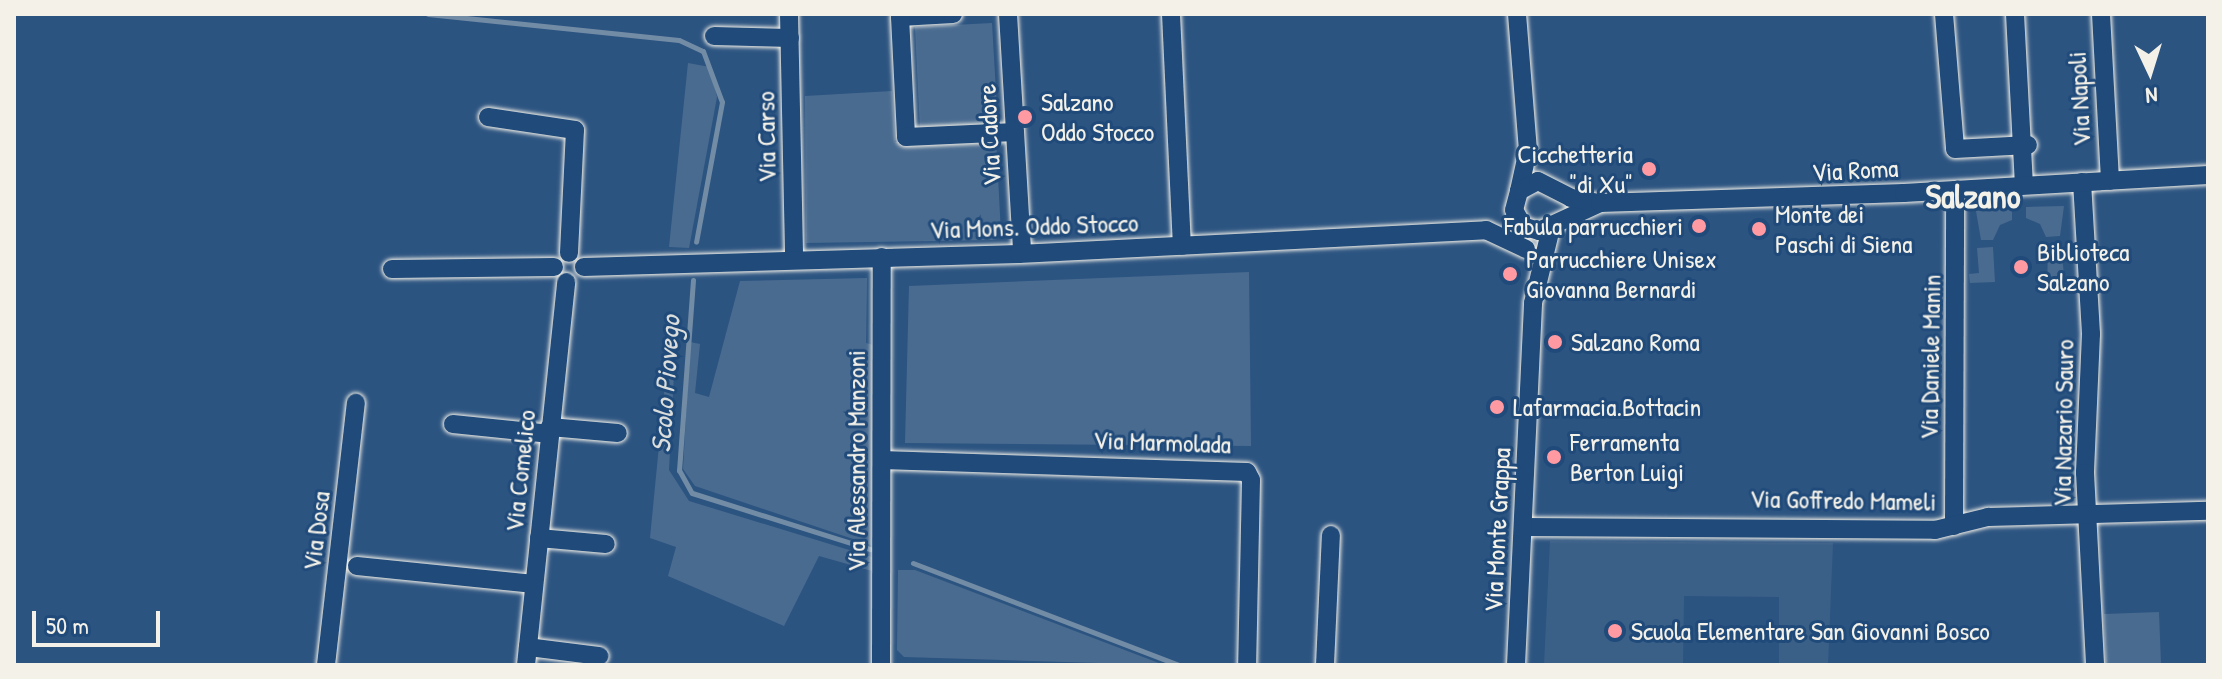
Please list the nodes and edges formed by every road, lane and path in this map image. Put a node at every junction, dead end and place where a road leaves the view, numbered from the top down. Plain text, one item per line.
1 (789, 14) edge
2 (953, 14) edge
3 (1008, 14) edge
4 (1171, 14) edge
5 (1517, 14) edge
6 (1944, 14) edge
7 (2015, 14) edge
8 (2101, 14) edge
9 (932, 15) edge
10 (714, 36) dead end
11 (790, 38) junction
12 (488, 117) dead end
13 (1015, 132) junction
14 (2025, 146) junction
15 (1528, 150) junction
16 (2208, 175) edge
17 (2110, 181) junction
18 (2082, 182) junction
19 (2024, 185) junction
20 (1554, 187) junction
21 (1955, 190) junction
22 (1516, 197) junction
23 (1600, 203) junction
24 (1555, 224) junction
25 (1522, 225) junction
26 (1493, 232) junction
27 (1182, 246) junction
28 (1526, 249) junction
29 (569, 253) junction
30 (1022, 253) junction
31 (882, 257) junction
32 (794, 259) junction
33 (584, 267) junction
34 (392, 269) dead end
35 (560, 274) junction
36 (1533, 303) junction
37 (356, 403) dead end
38 (453, 424) dead end
39 (550, 430) junction
40 (618, 433) dead end
41 (882, 460) junction
42 (2208, 511) edge
43 (2088, 515) junction
44 (1954, 526) junction
45 (1524, 527) junction
46 (1331, 535) dead end
47 (539, 538) junction
48 (606, 544) dead end
49 (357, 566) dead end
50 (534, 584) junction
51 (527, 656) edge
52 (599, 656) dead end
53 (326, 665) edge
54 (881, 665) edge
55 (1247, 665) edge
56 (1325, 665) edge
57 (1516, 665) edge
58 (2095, 665) edge

1 - 11 street, Via Carso
2 - 9 street
3 - 13 street, Via Cadore
4 - 27 street
5 - 15 street
6 - 14 street
7 - 14 street
8 - 17 street, Via Napoli
9 - 13 street
10 - 11 street
11 - 32 street, Via Carso
12 - 29 street
13 - 30 street, Via Cadore
14 - 19 street
15 - 20 street
15 - 22 street
16 - 17 street, Via Roma
17 - 18 street, Via Roma
18 - 19 street, Via Roma
18 - 43 street, Via Nazario Sauro
19 - 21 street, Via Roma
20 - 22 street, Via Roma
20 - 23 street, Via Roma
20 - 24 street
21 - 23 street, Via Roma
21 - 44 street, Via Daniele Manin
22 - 25 street
22 - 26 street
23 - 24 street, Via Roma
24 - 25 street, Via Roma
24 - 36 street, Via Monte Grappa
25 - 26 street
25 - 28 street, Via Monte Grappa
26 - 27 street, Via Mons. Oddo Stocco
26 - 28 street
27 - 30 street, Via Mons. Oddo Stocco
28 - 36 street, Via Monte Grappa
29 - 33 street
29 - 35 street
30 - 31 street, Via Mons. Oddo Stocco
31 - 32 street, Via Mons. Oddo Stocco
31 - 41 street, Via Alessandro Manzoni
32 - 33 street, Via Mons. Oddo Stocco
33 - 35 street
34 - 35 street
35 - 39 street, Via Comelico
36 - 45 street, Via Monte Grappa
37 - 53 street, Via Dosa
38 - 39 street
39 - 40 street
39 - 47 street, Via Comelico
41 - 54 street, Via Alessandro Manzoni
41 - 55 street, Via Marmolada
42 - 43 street, Via Goffredo Mameli
43 - 44 street, Via Goffredo Mameli
43 - 58 street, Via Nazario Sauro
44 - 45 street, Via Goffredo Mameli
45 - 57 street, Via Monte Grappa
46 - 56 street
47 - 48 street
47 - 50 street, Via Comelico
49 - 50 street
50 - 51 street, Via Comelico
51 - 52 street

